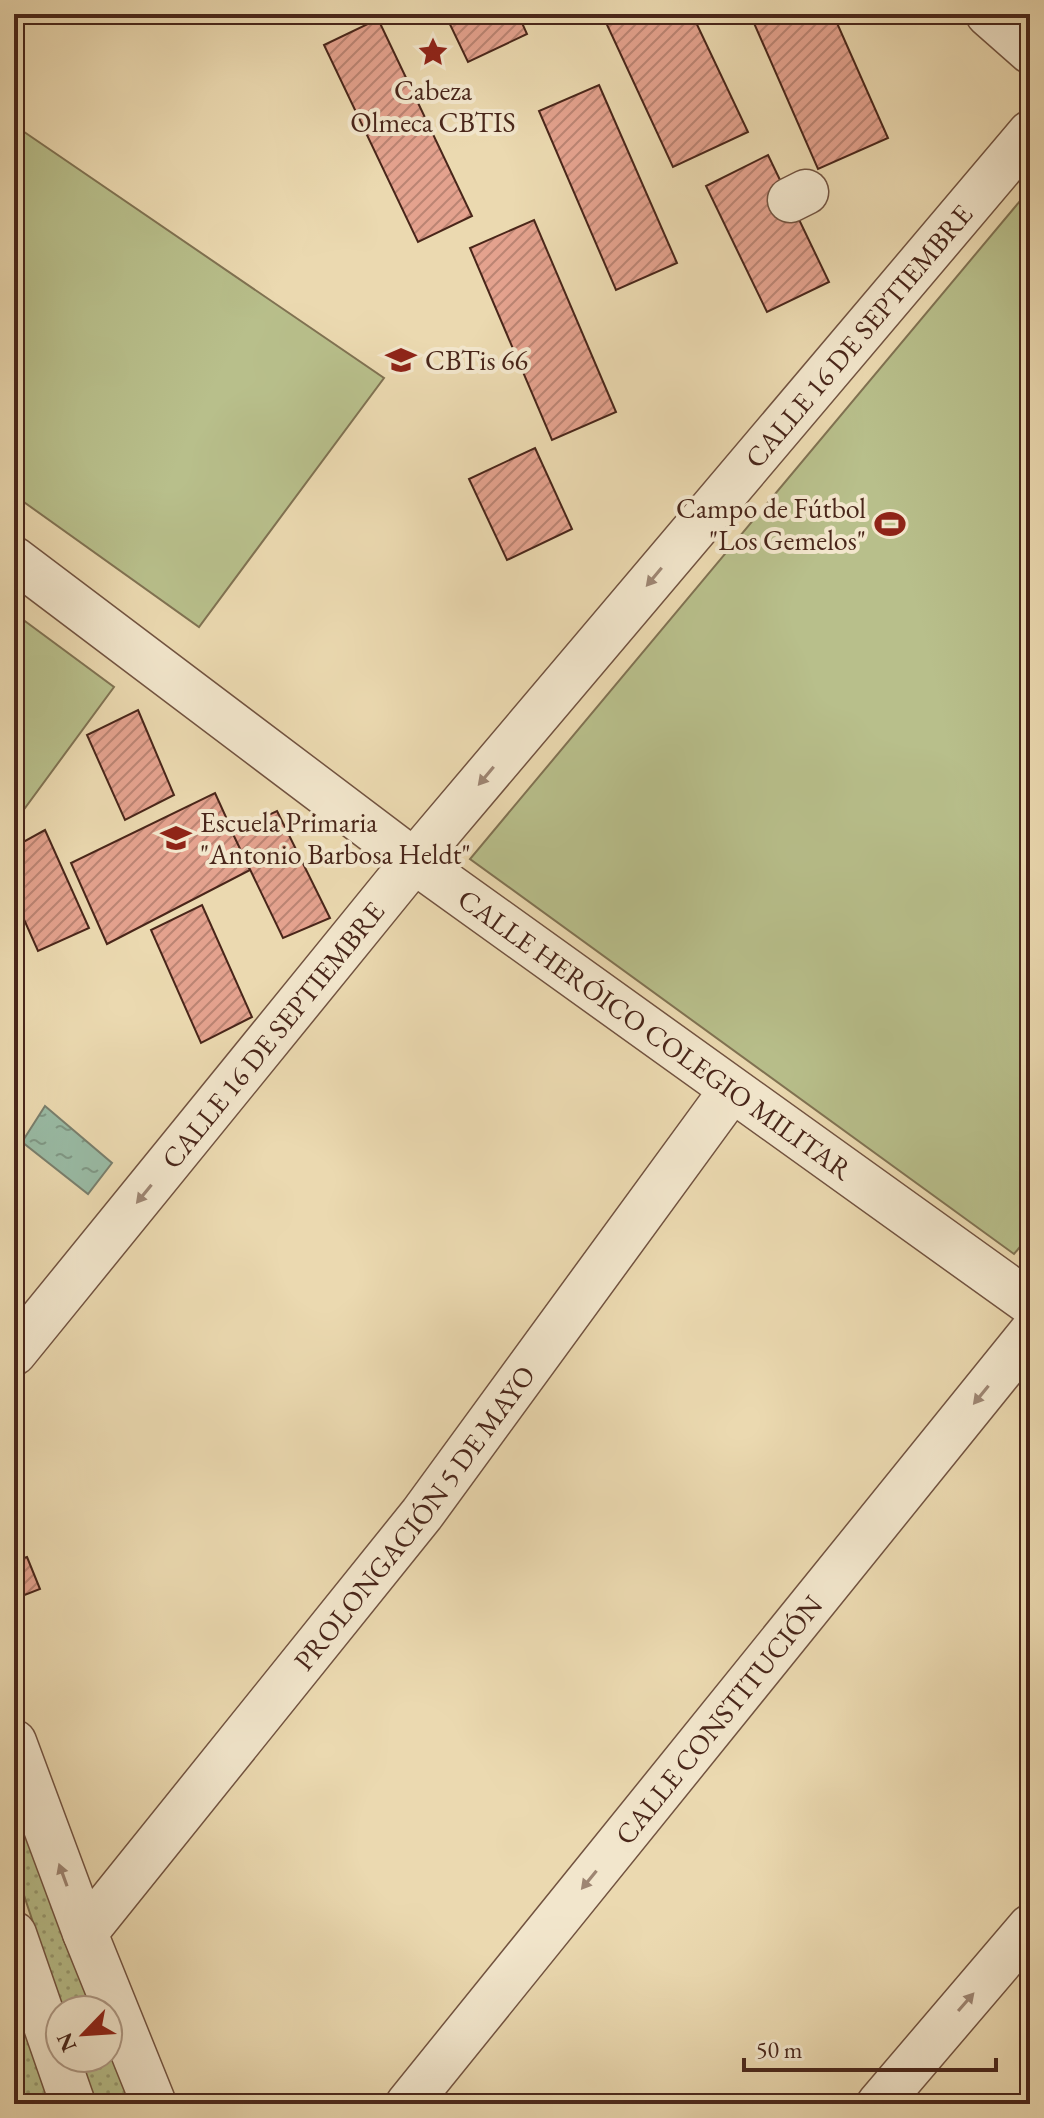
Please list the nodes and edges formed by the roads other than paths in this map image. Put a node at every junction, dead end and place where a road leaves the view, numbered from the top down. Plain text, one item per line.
1 (988, 14) edge
2 (1030, 51) edge
3 (1030, 133) edge
4 (14, 559) edge
5 (414, 861) junction
6 (731, 1091) junction
7 (1030, 1303) edge
8 (1030, 1334) edge
9 (14, 1353) edge
10 (14, 1742) edge
11 (1030, 1927) edge
12 (85, 1933) junction
13 (14, 1934) edge
14 (73, 2104) edge
15 (154, 2104) edge
16 (408, 2104) edge
17 (879, 2104) edge

1 - 2 street
3 -> 5 street, CALLE 16 DE SEPTIEMBRE
4 - 5 street, CALLE HERÓICO COLEGIO MILITAR
5 - 6 street, CALLE HERÓICO COLEGIO MILITAR
5 -> 9 street, CALLE 16 DE SEPTIEMBRE
6 - 7 street, CALLE HERÓICO COLEGIO MILITAR
6 - 12 street, PROLONGACIÓN 5 DE MAYO
8 -> 16 street, CALLE CONSTITUCIÓN
12 -> 10 street
17 -> 11 street
12 - 15 street
13 - 14 street

